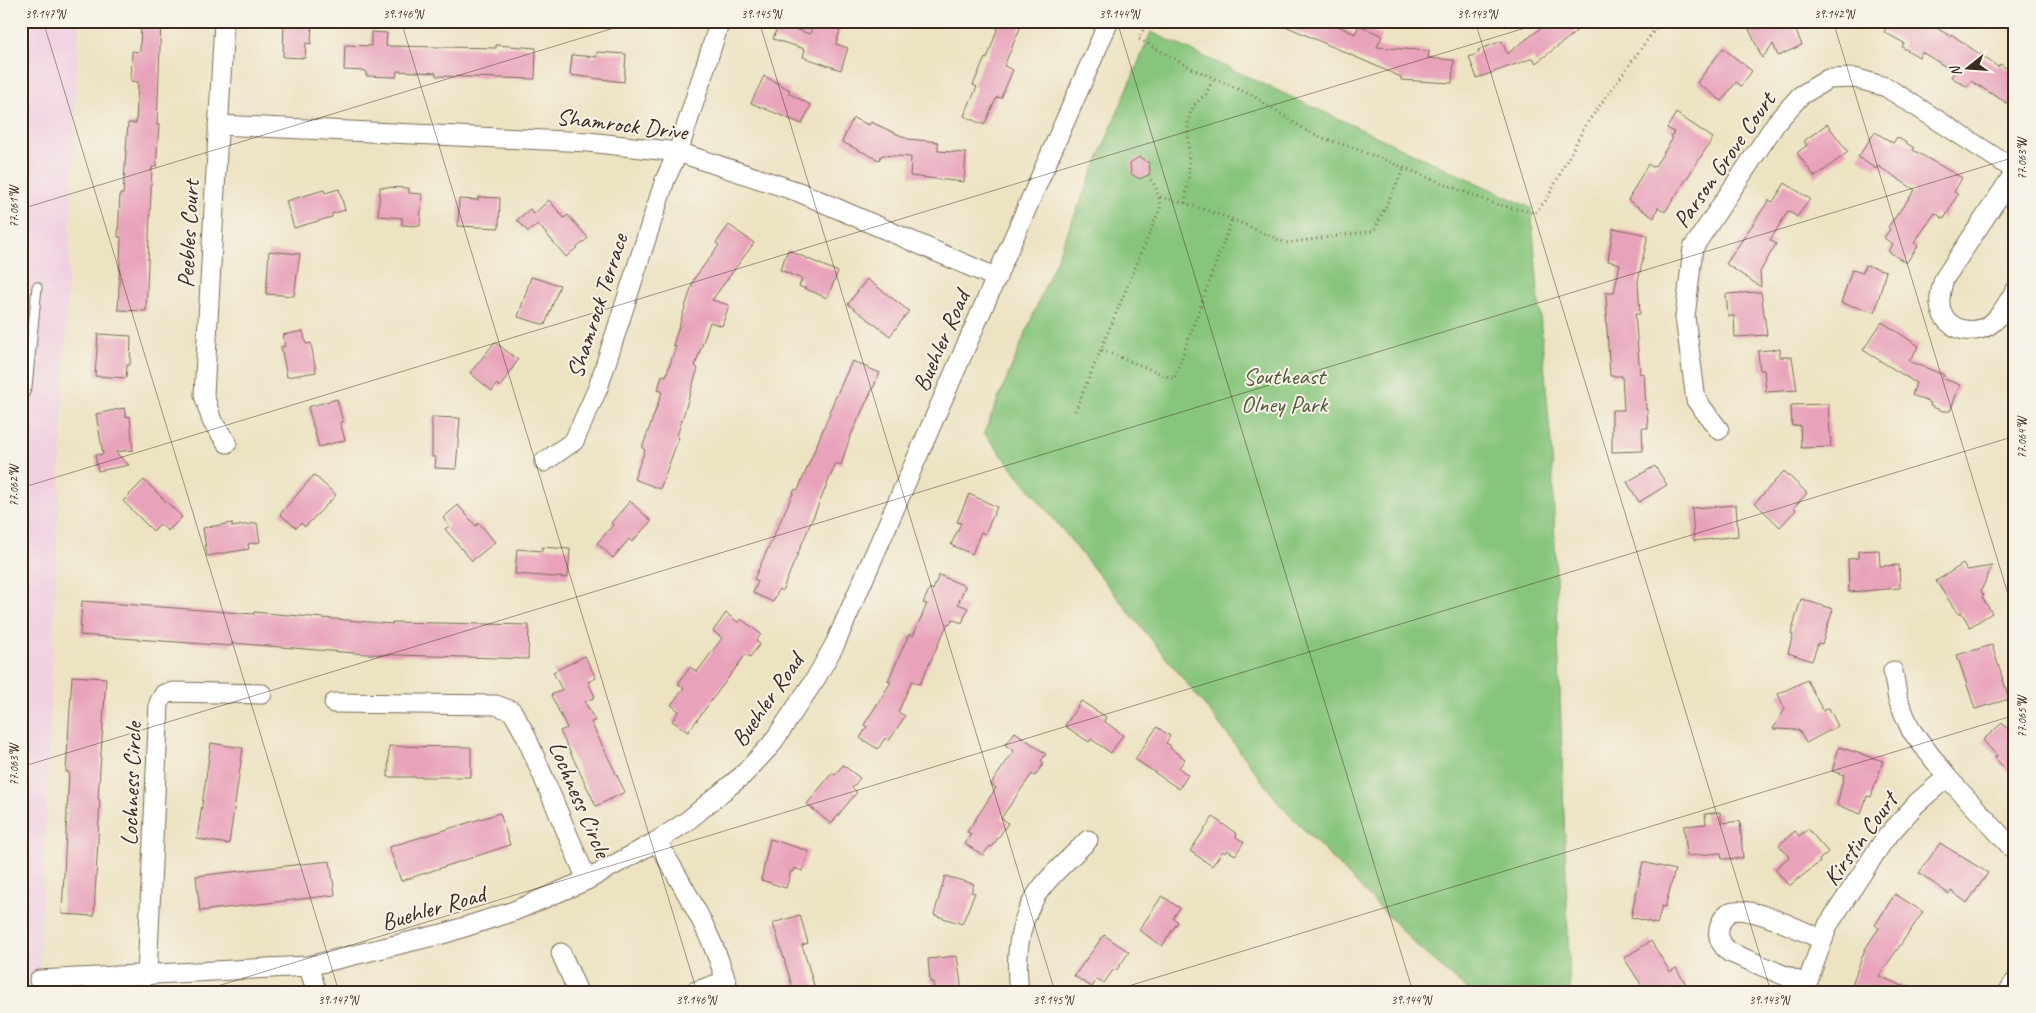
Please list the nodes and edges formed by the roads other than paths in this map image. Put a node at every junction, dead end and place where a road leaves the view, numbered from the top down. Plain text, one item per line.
1 (224, 21) edge
2 (720, 21) edge
3 (1109, 21) edge
4 (218, 125) junction
5 (678, 152) junction
6 (2015, 171) edge
7 (997, 278) junction
8 (37, 288) dead end
9 (2015, 291) edge
10 (21, 401) edge
11 (1719, 430) dead end
12 (227, 443) dead end
13 (544, 462) dead end
14 (1893, 671) dead end
15 (262, 694) dead end
16 (334, 703) dead end
17 (1947, 777) junction
18 (1088, 840) dead end
19 (657, 841) junction
20 (2015, 851) edge
21 (587, 880) junction
22 (1823, 940) junction
23 (561, 954) dead end
24 (308, 966) junction
25 (147, 976) junction
26 (39, 980) dead end
27 (2015, 984) edge
28 (727, 986) edge
29 (1806, 989) edge
30 (317, 992) edge
31 (578, 992) edge
32 (694, 992) edge
33 (1019, 992) edge
34 (2010, 992) edge

1 - 4 street, Peebles Court
2 - 5 street, Shamrock Terrace
3 - 7 street, Buehler Road
4 - 5 street, Shamrock Drive
4 - 12 street, Peebles Court
5 - 7 street, Shamrock Drive
5 - 13 street, Shamrock Terrace
6 - 9 street
6 - 11 street, Parson Grove Court
7 - 19 street, Buehler Road
8 - 10 lane
14 - 17 street
15 - 25 street, Lochness Circle
16 - 21 street, Lochness Circle
17 - 20 street
17 - 22 street, Kirstin Court
18 - 33 street
19 - 21 street, Buehler Road
19 - 28 street
21 - 24 street, Buehler Road
22 - 29 street, Kirstin Court
22 - 29 street, Kirstin Court
23 - 31 street
24 - 25 street, Buehler Road
24 - 30 street
25 - 26 street, Buehler Road
27 - 34 street
28 - 32 street

